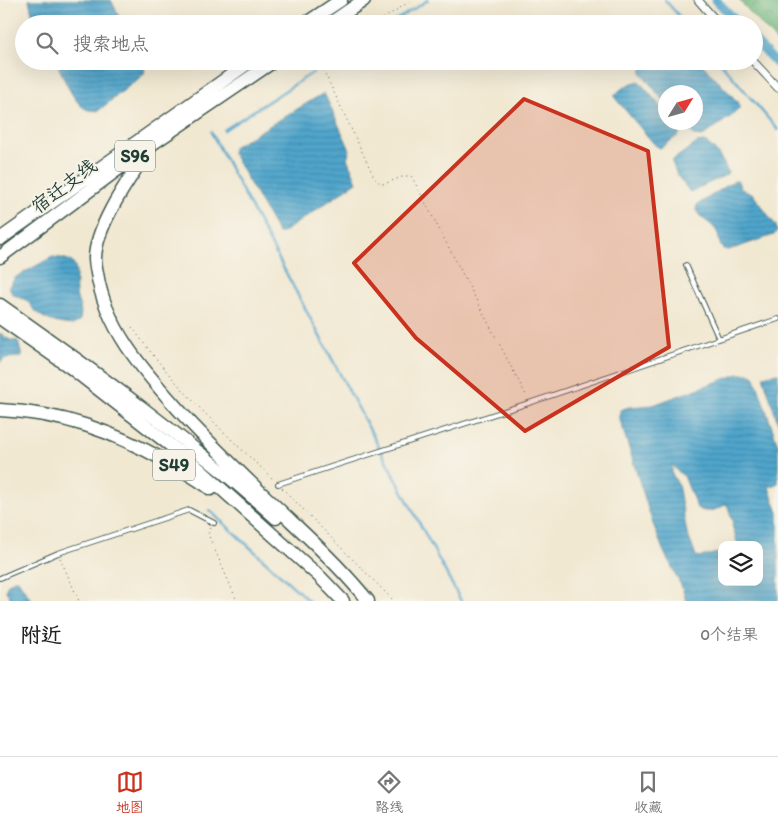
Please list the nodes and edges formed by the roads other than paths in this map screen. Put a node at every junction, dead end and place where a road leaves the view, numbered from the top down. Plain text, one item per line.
1 (342, 0) edge
2 (364, 0) edge
3 (698, 0) edge
4 (319, 15) edge
5 (342, 15) edge
6 (712, 15) edge
7 (238, 70) edge
8 (261, 70) edge
9 (762, 70) edge
10 (778, 88) edge
11 (152, 144) junction
12 (0, 239) edge
13 (0, 257) edge
14 (686, 265) dead end
15 (0, 305) edge
16 (0, 318) edge
17 (778, 319) edge
18 (719, 339) junction
19 (117, 396) junction
20 (0, 410) edge
21 (278, 484) road end
22 (214, 523) road end
23 (320, 577) junction
24 (0, 578) edge
25 (343, 601) edge
26 (363, 601) edge
27 (368, 601) edge

1 - 4 highway
2 - 5 highway
3 - 6 street
7 - 12 highway, 宿迁支线 / S96
8 - 11 highway, 宿迁支线 / S96
9 - 10 street
11 - 13 highway, 宿迁支线 / S96
11 - 27 highway
14 - 18 lane
15 - 19 highway, S49
16 - 19 highway
17 - 18 lane
18 - 21 lane
19 - 23 highway
19 - 26 highway, S49
20 - 23 highway, S49
22 - 24 lane
23 - 25 highway, S49

